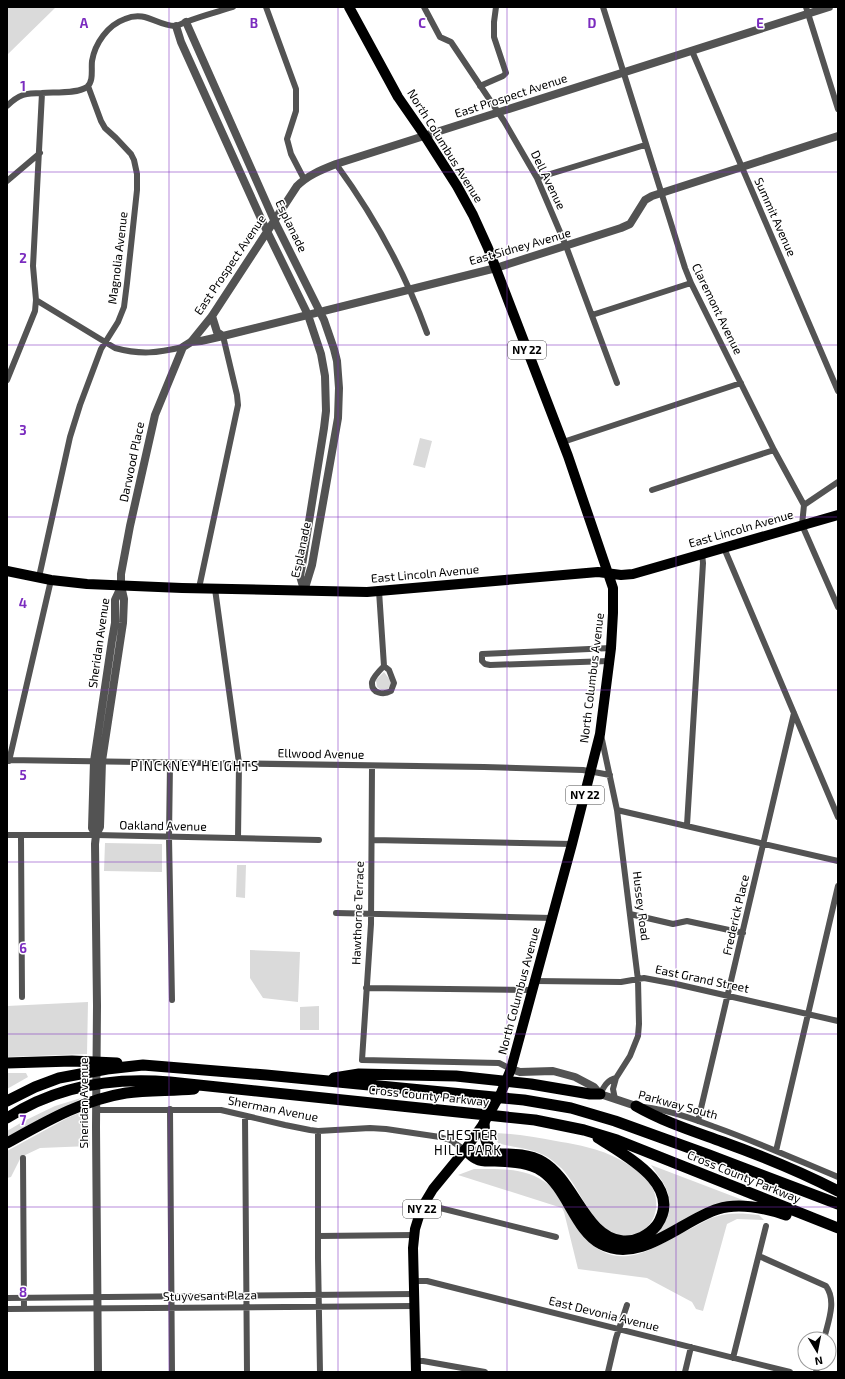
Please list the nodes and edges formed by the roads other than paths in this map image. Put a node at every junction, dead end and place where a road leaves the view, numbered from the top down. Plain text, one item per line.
1 (233, 7) edge
2 (266, 7) edge
3 (349, 7) edge
4 (424, 7) edge
5 (496, 7) edge
6 (603, 7) edge
7 (829, 7) edge
8 (807, 10) edge
9 (186, 22) junction
10 (176, 26) junction
11 (692, 51) junction
12 (623, 73) junction
13 (88, 86) junction
14 (480, 86) junction
15 (42, 93) junction
16 (7, 106) edge
17 (838, 109) edge
18 (499, 113) junction
19 (425, 136) junction
20 (838, 136) edge
21 (645, 145) junction
22 (40, 153) junction
23 (336, 164) junction
24 (741, 167) junction
25 (537, 178) junction
26 (304, 179) junction
27 (7, 181) edge
28 (661, 192) junction
29 (274, 220) junction
30 (267, 231) junction
31 (566, 246) junction
32 (496, 268) junction
33 (691, 283) junction
34 (409, 289) junction
35 (36, 300) junction
36 (320, 312) junction
37 (308, 315) junction
38 (592, 315) junction
39 (212, 316) junction
40 (427, 333) dead end
41 (223, 336) junction
42 (105, 342) junction
43 (191, 342) junction
44 (182, 347) junction
45 (7, 379) edge
46 (618, 383) dead end
47 (741, 383) junction
48 (838, 391) edge
49 (562, 442) junction
50 (774, 450) junction
51 (838, 482) edge
52 (652, 490) dead end
53 (804, 505) junction
54 (838, 515) edge
55 (802, 525) junction
56 (724, 548) junction
57 (702, 554) junction
58 (7, 571) edge
59 (609, 573) junction
60 (39, 577) junction
61 (51, 580) junction
62 (121, 586) junction
63 (200, 588) junction
64 (216, 588) junction
65 (304, 591) junction
66 (379, 591) junction
67 (838, 607) edge
68 (611, 648) junction
69 (609, 661) junction
70 (384, 666) dead end
71 (794, 713) junction
72 (600, 734) junction
73 (8, 760) edge
74 (98, 761) junction
75 (170, 763) junction
76 (239, 763) junction
77 (372, 766) junction
78 (591, 771) junction
79 (610, 775) junction
80 (618, 810) junction
81 (838, 817) edge
82 (687, 825) junction
83 (7, 835) edge
84 (96, 835) junction
85 (21, 836) junction
86 (169, 837) junction
87 (238, 838) junction
88 (320, 840) dead end
89 (372, 840) junction
90 (764, 843) junction
91 (572, 844) junction
92 (838, 861) edge
93 (838, 886) edge
94 (336, 913) dead end
95 (371, 914) junction
96 (630, 914) junction
97 (552, 918) junction
98 (743, 933) junction
99 (638, 980) junction
100 (534, 986) junction
101 (366, 988) junction
102 (22, 996) dead end
103 (729, 996) junction
104 (172, 1000) dead end
105 (808, 1014) junction
106 (838, 1021) edge
107 (7, 1063) edge
108 (88, 1066) junction
109 (511, 1068) junction
110 (616, 1078) junction
111 (320, 1080) junction
112 (220, 1088) junction
113 (600, 1094) junction
114 (615, 1099) junction
115 (7, 1101) edge
116 (636, 1106) junction
117 (96, 1110) junction
118 (170, 1110) junction
119 (245, 1116) junction
120 (7, 1118) edge
121 (698, 1121) junction
122 (484, 1123) junction
123 (318, 1131) junction
124 (588, 1131) junction
125 (7, 1143) edge
126 (465, 1150) junction
127 (776, 1150) junction
128 (498, 1153) junction
129 (23, 1158) dead end
130 (838, 1177) edge
131 (838, 1191) edge
132 (424, 1204) junction
133 (838, 1204) edge
134 (766, 1226) dead end
135 (838, 1229) edge
136 (414, 1235) junction
137 (318, 1236) junction
138 (556, 1237) dead end
139 (759, 1256) junction
140 (413, 1281) junction
141 (414, 1294) junction
142 (319, 1295) junction
143 (171, 1296) junction
144 (246, 1296) junction
145 (24, 1297) junction
146 (98, 1297) junction
147 (7, 1298) edge
148 (627, 1305) dead end
149 (319, 1306) junction
150 (414, 1306) junction
151 (246, 1307) junction
152 (98, 1308) junction
153 (172, 1308) junction
154 (7, 1309) edge
155 (24, 1309) junction
156 (619, 1329) junction
157 (826, 1331) edge
158 (691, 1347) junction
159 (733, 1358) junction
160 (416, 1361) junction
161 (771, 1370) edge
162 (98, 1372) edge
163 (172, 1372) edge
164 (247, 1372) edge
165 (320, 1372) edge
166 (416, 1372) edge
167 (485, 1372) edge
168 (608, 1372) edge
169 (685, 1372) edge
170 (790, 1372) edge

1 - 9 street
2 - 26 street
3 - 19 main road, North Columbus Avenue / NY 22
4 - 14 street, Dell Avenue
5 - 14 street
6 - 12 street, Claremont Avenue
7 - 8 street, East Prospect Avenue
8 - 11 street, East Prospect Avenue
8 - 17 street
9 - 10 street
9 - 29 street, Esplanade
10 - 13 street
10 - 30 street, Esplanade
11 - 12 street, East Prospect Avenue
11 - 24 street, Summit Avenue
12 - 18 street, East Prospect Avenue
12 - 21 street, Claremont Avenue
13 - 15 street
13 - 42 street, Magnolia Avenue
14 - 18 street, Dell Avenue
15 - 16 street
15 - 22 street
18 - 19 street, East Prospect Avenue
18 - 25 street, Dell Avenue
19 - 23 street, East Prospect Avenue
19 - 32 main road, North Columbus Avenue / NY 22
20 - 24 street, East Sidney Avenue
21 - 25 street
21 - 28 street, Claremont Avenue
22 - 27 street
22 - 35 street
23 - 26 street, East Prospect Avenue
23 - 34 street
24 - 28 street, East Sidney Avenue
24 - 48 street, Summit Avenue
25 - 31 street, Dell Avenue
26 - 29 street, East Prospect Avenue
28 - 31 street, East Sidney Avenue
28 - 33 street, Claremont Avenue
29 - 30 street, East Prospect Avenue
29 - 36 street, Esplanade
30 - 37 street, Esplanade
30 - 39 street, East Prospect Avenue
31 - 32 street, East Sidney Avenue
31 - 38 street, Dell Avenue
32 - 34 street, East Sidney Avenue
32 - 49 main road, North Columbus Avenue / NY 22
33 - 38 street
33 - 47 street, Claremont Avenue
34 - 36 street, East Sidney Avenue
34 - 40 street
35 - 42 street, East Prospect Avenue
35 - 45 street
36 - 37 street, East Sidney Avenue
36 - 65 street, Esplanade
37 - 41 street, East Sidney Avenue
37 - 65 street, Esplanade
38 - 46 street, Dell Avenue
39 - 41 street
39 - 43 street, East Prospect Avenue
41 - 43 street, East Sidney Avenue
41 - 63 street
42 - 44 street, East Prospect Avenue
42 - 60 street, Magnolia Avenue
43 - 44 street, East Prospect Avenue
44 - 62 street, Darwood Place
47 - 49 street
47 - 50 street, Claremont Avenue
49 - 59 main road, North Columbus Avenue / NY 22
50 - 52 street
50 - 53 street, Claremont Avenue
51 - 53 street
53 - 55 street
54 - 55 main road, East Lincoln Avenue
55 - 56 main road, East Lincoln Avenue
55 - 67 street
56 - 57 main road, East Lincoln Avenue
56 - 71 street
57 - 59 main road, East Lincoln Avenue
57 - 82 street
58 - 60 main road, East Lincoln Avenue
59 - 66 main road, East Lincoln Avenue
59 - 68 main road, North Columbus Avenue / NY 22
60 - 61 main road, East Lincoln Avenue
61 - 62 main road, East Lincoln Avenue
61 - 73 street
62 - 63 main road, East Lincoln Avenue
62 - 74 street, Sheridan Avenue
63 - 64 main road, East Lincoln Avenue
64 - 65 main road, East Lincoln Avenue
64 - 76 street
65 - 66 main road, East Lincoln Avenue
66 - 70 street
68 - 69 main road, North Columbus Avenue / NY 22
68 - 69 street
69 - 72 main road, North Columbus Avenue / NY 22
71 - 81 street
71 - 90 street, Frederick Place
72 - 78 main road, North Columbus Avenue / NY 22
72 - 79 street, Hussey Road
73 - 74 street, Ellwood Avenue
74 - 75 street, Ellwood Avenue
74 - 84 street, Sheridan Avenue
75 - 76 street, Ellwood Avenue
75 - 86 street
76 - 77 street, Ellwood Avenue
76 - 87 street
77 - 78 street, Ellwood Avenue
77 - 89 street, Hawthorne Terrace
78 - 79 street, Ellwood Avenue
78 - 91 main road, North Columbus Avenue / NY 22
79 - 80 street, Hussey Road
80 - 82 street
80 - 96 street, Hussey Road
82 - 90 street
83 - 85 street, Oakland Avenue
84 - 85 street, Oakland Avenue
84 - 86 street, Oakland Avenue
84 - 117 street, Sheridan Avenue
85 - 102 street
86 - 87 street, Oakland Avenue
86 - 104 street
87 - 88 street, Oakland Avenue
89 - 91 street
89 - 95 street, Hawthorne Terrace
90 - 92 street
90 - 98 street, Frederick Place
91 - 97 main road, North Columbus Avenue / NY 22
93 - 105 street
94 - 95 street
95 - 97 street
95 - 101 street, Hawthorne Terrace
96 - 98 street
96 - 99 street, Hussey Road
97 - 100 main road, North Columbus Avenue / NY 22
98 - 103 street, Frederick Place
99 - 100 street, East Grand Street
99 - 103 street, East Grand Street
99 - 110 street, Hussey Road
100 - 101 street, East Grand Street
100 - 109 main road, North Columbus Avenue / NY 22
101 - 109 street, Hawthorne Terrace
103 - 105 street, East Grand Street
103 - 121 street, Frederick Place
105 - 106 street, East Grand Street
105 - 127 street
107 - 108 highway
108 - 111 highway, Cross County Parkway
108 - 115 highway, Cross County Parkway
109 - 113 street, Parkway South
109 - 122 main road, North Columbus Avenue / NY 22
110 - 113 street, Hussey Road
110 - 114 street, Hussey Road
111 - 113 highway
111 - 133 highway, Cross County Parkway
112 - 120 highway, Cross County Parkway
112 - 124 highway, Cross County Parkway
112 - 125 highway
113 - 114 street, Parkway South
114 - 116 street, Parkway South
116 - 121 street, Parkway South
116 - 131 highway
117 - 118 street, Sherman Avenue
117 - 146 street, Sheridan Avenue
118 - 119 street, Sherman Avenue
118 - 143 street
119 - 123 street, Sherman Avenue
119 - 144 street
121 - 127 street, Parkway South
122 - 126 main road, North Columbus Avenue / NY 22
122 - 128 highway
123 - 126 street, Sherman Avenue
123 - 137 street
124 - 128 highway
124 - 135 highway, Cross County Parkway
126 - 128 highway
126 - 132 main road, North Columbus Avenue / NY 22
126 - 135 highway
127 - 130 street, Parkway South
129 - 145 street
132 - 136 main road, North Columbus Avenue / NY 22
132 - 138 street
134 - 139 street
136 - 137 street
136 - 140 main road, North Columbus Avenue / NY 22
137 - 142 street
139 - 157 street
139 - 159 street
140 - 141 main road, North Columbus Avenue / NY 22
140 - 156 street, East Devonia Avenue
141 - 142 street, Stuyvesant Plaza
141 - 150 main road, North Columbus Avenue / NY 22
142 - 144 street, Stuyvesant Plaza
142 - 149 street
143 - 144 street, Stuyvesant Plaza
143 - 146 street, Stuyvesant Plaza
143 - 153 street
144 - 151 street
145 - 146 street, Stuyvesant Plaza
145 - 147 street, Stuyvesant Plaza
145 - 155 street
146 - 152 street, Sheridan Avenue
148 - 156 street
149 - 150 street, Stuyvesant Plaza
149 - 151 street, Stuyvesant Plaza
149 - 165 street
150 - 160 main road, North Columbus Avenue / NY 22
151 - 153 street, Stuyvesant Plaza
151 - 164 street
152 - 153 street, Stuyvesant Plaza
152 - 155 street, Stuyvesant Plaza
152 - 162 street, Sheridan Avenue
153 - 163 street
154 - 155 street, Stuyvesant Plaza
156 - 158 street, East Devonia Avenue
156 - 168 street
158 - 159 street, East Devonia Avenue
158 - 169 street
159 - 161 street, East Devonia Avenue
160 - 166 main road, North Columbus Avenue / NY 22
160 - 167 street
161 - 170 street, East Devonia Avenue

